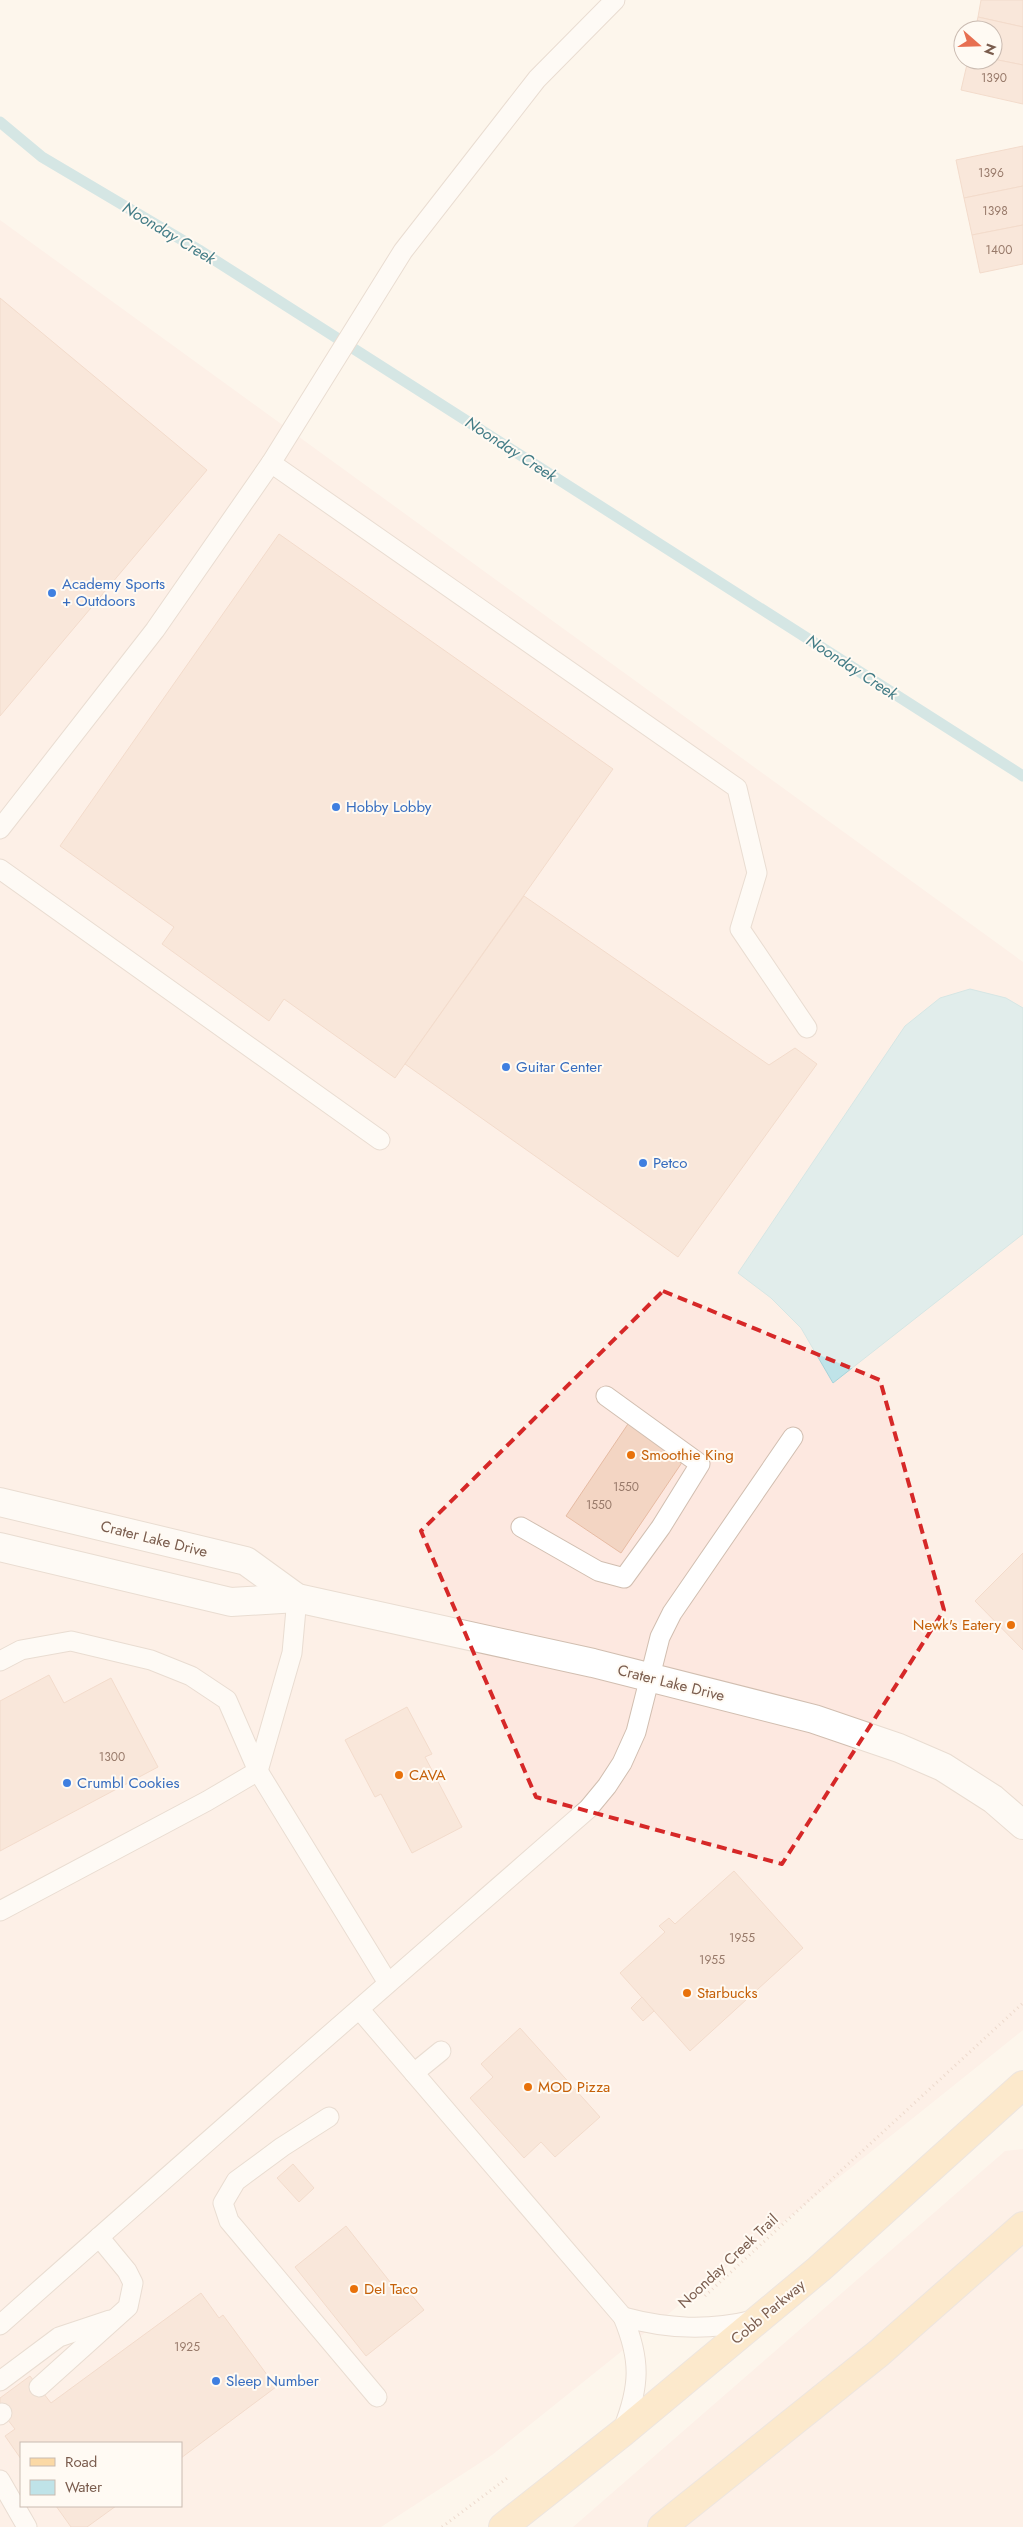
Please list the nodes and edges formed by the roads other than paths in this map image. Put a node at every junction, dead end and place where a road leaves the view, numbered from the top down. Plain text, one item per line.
1 (615, 0) edge
2 (272, 463) junction
3 (0, 829) edge
4 (0, 869) edge
5 (807, 1028) dead end
6 (380, 1140) dead end
7 (606, 1396) dead end
8 (793, 1437) dead end
9 (0, 1502) edge
10 (521, 1527) dead end
11 (0, 1548) edge
12 (297, 1598) junction
13 (0, 1661) edge
14 (650, 1678) junction
15 (258, 1771) junction
16 (1023, 1825) edge
17 (0, 1911) edge
18 (388, 1983) junction
19 (360, 2010) junction
20 (441, 2051) dead end
21 (414, 2073) junction
22 (1023, 2085) edge
23 (329, 2117) dead end
24 (1023, 2226) edge
25 (99, 2237) junction
26 (119, 2317) junction
27 (623, 2317) junction
28 (760, 2319) junction
29 (0, 2325) edge
30 (0, 2381) edge
31 (39, 2387) dead end
32 (377, 2397) dead end
33 (622, 2433) junction
34 (0, 2480) edge
35 (679, 2518) edge
36 (27, 2527) edge
37 (503, 2527) edge
38 (662, 2527) edge

1 - 2 lane
2 - 3 lane
2 - 5 lane
4 - 6 lane
7 - 10 lane
8 - 14 lane
9 - 12 street, Crater Lake Drive
11 - 12 street, Crater Lake Drive
12 - 14 street, Crater Lake Drive
12 - 15 lane
13 - 15 lane
14 - 16 street, Crater Lake Drive
14 - 18 lane
15 - 17 lane
15 - 18 lane
18 - 19 lane
19 - 21 lane
19 - 25 lane
20 - 21 lane
21 - 27 lane
22 - 28 main road, Cobb Parkway
23 - 32 lane
24 - 35 main road
25 - 26 lane
25 - 29 lane
26 - 30 lane
26 - 31 lane
27 - 28 lane
27 - 33 lane
28 - 33 main road, Cobb Parkway
33 - 37 main road, Cobb Parkway
34 - 36 lane
35 - 38 main road

